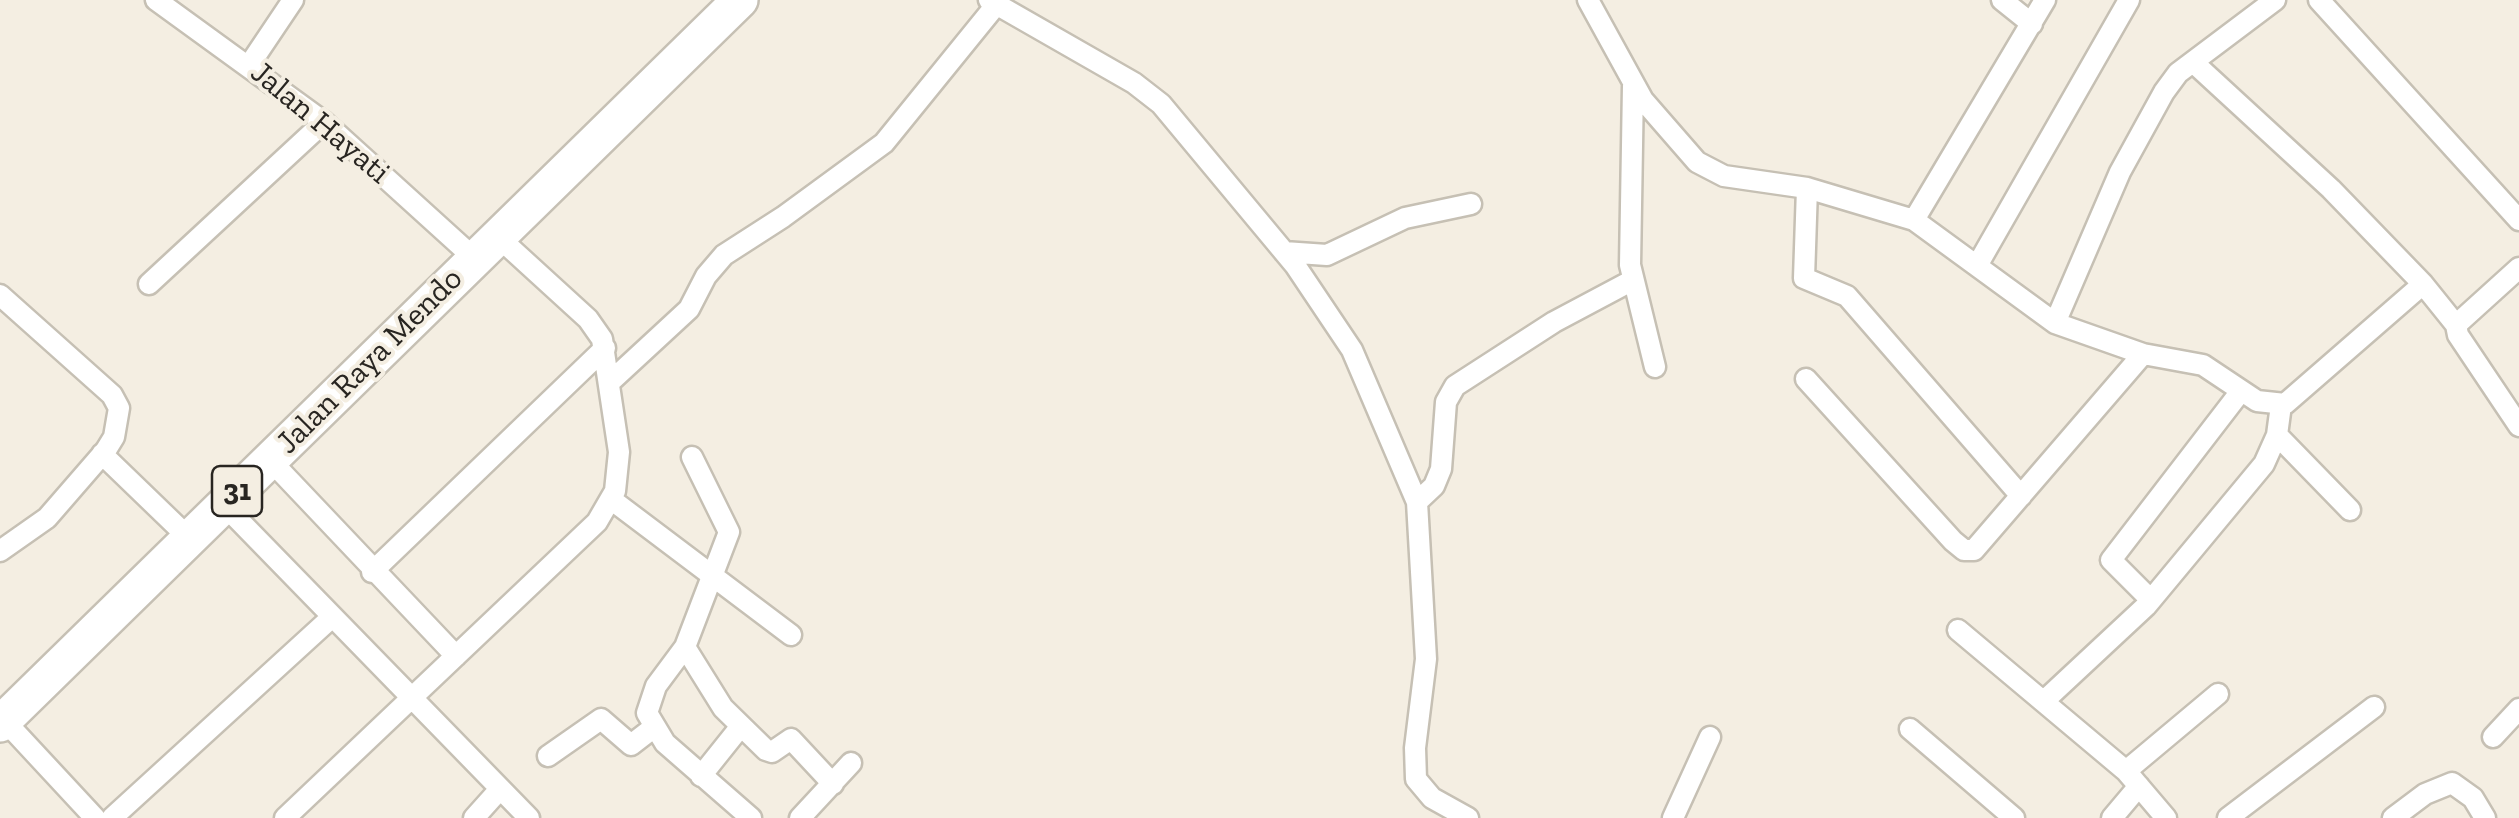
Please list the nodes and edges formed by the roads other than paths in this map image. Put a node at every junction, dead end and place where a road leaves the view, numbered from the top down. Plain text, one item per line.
1 (156, 0) edge
2 (293, 0) edge
3 (740, 0) edge
4 (1588, 0) edge
5 (2002, 0) edge
6 (2046, 0) edge
7 (2129, 0) edge
8 (2276, 0) edge
9 (2320, 0) edge
10 (993, 2) edge
11 (2032, 24) junction
12 (250, 64) junction
13 (2194, 64) junction
14 (1633, 84) junction
15 (324, 122) junction
16 (1807, 188) junction
17 (1471, 204) dead end
18 (1914, 220) junction
19 (2519, 220) edge
20 (485, 246) junction
21 (1284, 252) junction
22 (1978, 264) junction
23 (2519, 268) edge
24 (1632, 280) junction
25 (149, 284) dead end
26 (2423, 284) junction
27 (0, 295) edge
28 (2055, 323) junction
29 (2456, 325) junction
30 (605, 348) junction
31 (2143, 354) junction
32 (1655, 367) dead end
33 (1806, 379) dead end
34 (610, 382) junction
35 (2241, 391) junction
36 (2281, 404) junction
37 (2519, 426) edge
38 (2277, 435) junction
39 (102, 454) junction
40 (692, 458) dead end
41 (270, 460) junction
42 (2022, 496) junction
43 (612, 500) junction
44 (1417, 502) junction
45 (223, 504) junction
46 (2350, 510) dead end
47 (189, 538) junction
48 (0, 551) edge
49 (372, 572) junction
50 (714, 577) junction
51 (2151, 600) junction
52 (331, 618) junction
53 (1958, 630) dead end
54 (791, 635) dead end
55 (685, 646) junction
56 (456, 656) junction
57 (2218, 694) dead end
58 (412, 697) junction
59 (2044, 702) junction
60 (2374, 707) dead end
61 (2519, 708) edge
62 (2, 722) edge
63 (741, 726) junction
64 (653, 728) junction
65 (1910, 729) dead end
66 (2493, 736) dead end
67 (1710, 738) dead end
68 (548, 756) dead end
69 (851, 763) dead end
70 (701, 776) junction
71 (2132, 778) junction
72 (833, 784) junction
73 (500, 789) junction
74 (95, 818) edge
75 (112, 818) edge
76 (285, 818) edge
77 (474, 818) edge
78 (528, 818) edge
79 (752, 818) edge
80 (800, 818) edge
81 (1468, 818) edge
82 (1674, 818) edge
83 (2014, 818) edge
84 (2112, 818) edge
85 (2166, 818) edge
86 (2228, 818) edge
87 (2393, 818) edge
88 (2485, 818) edge

1 - 12 street, Jalan Hayati
2 - 12 street
3 - 20 highway, Jalan Raya Mendo / 31
4 - 14 street
5 - 11 street
6 - 11 street
7 - 22 street
8 - 13 street
9 - 19 street
10 - 21 street
10 - 34 street
11 - 18 street
12 - 15 street, Jalan Hayati
13 - 26 street
13 - 28 street
14 - 16 street
14 - 24 street
15 - 20 street, Jalan Hayati
15 - 25 street
16 - 18 street
16 - 42 street
17 - 21 street
18 - 22 street
20 - 30 street, Jalan Hayati
20 - 41 highway, Jalan Raya Mendo / 31
21 - 44 street
22 - 28 street
23 - 29 street
24 - 32 street
24 - 44 street
26 - 29 street
26 - 36 street
27 - 39 street
28 - 31 street
29 - 37 street
30 - 34 street
30 - 49 street
31 - 35 street
31 - 42 street
33 - 42 street
34 - 43 street
35 - 36 street
35 - 51 street
36 - 38 street
38 - 46 street
38 - 51 street
39 - 47 street
39 - 48 street
40 - 50 street
41 - 45 highway, Jalan Raya Mendo / 31
41 - 49 street
43 - 50 street
43 - 56 street
44 - 81 street
45 - 47 highway, Jalan Raya Mendo / 31
45 - 52 street
47 - 62 highway, Jalan Raya Mendo / 31
49 - 56 street
50 - 54 street
50 - 55 street
51 - 59 street
52 - 58 street
52 - 75 street
53 - 59 street
55 - 63 street
55 - 64 street
56 - 58 street
57 - 71 street
58 - 73 street
58 - 76 street
59 - 71 street
60 - 86 street
61 - 66 street
62 - 74 street
63 - 70 street
63 - 72 street
64 - 68 street
64 - 70 street
65 - 83 street
67 - 82 street
69 - 72 street
70 - 79 street
71 - 84 street
71 - 85 street
72 - 80 street
73 - 77 street
73 - 78 street
87 - 88 street

